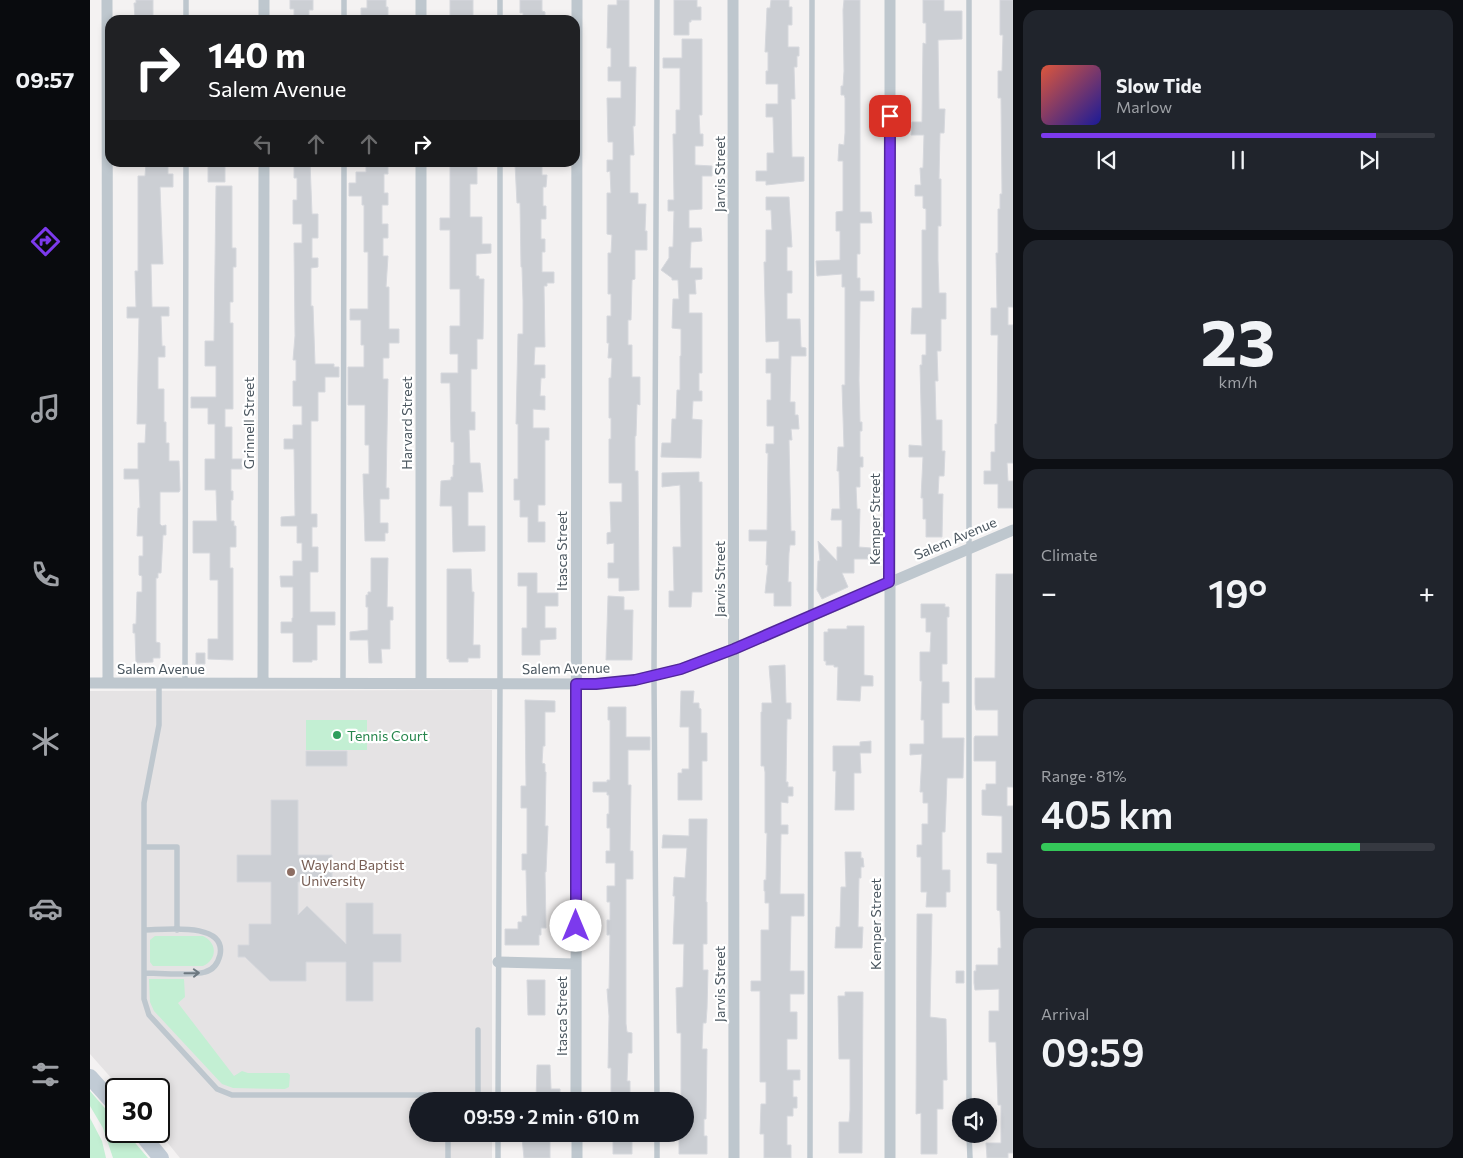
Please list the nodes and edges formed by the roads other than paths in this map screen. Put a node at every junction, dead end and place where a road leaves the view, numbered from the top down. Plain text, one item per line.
1 (107, 0) edge
2 (186, 0) edge
3 (264, 0) edge
4 (344, 0) edge
5 (421, 0) edge
6 (500, 0) edge
7 (577, 0) edge
8 (657, 0) edge
9 (733, 0) edge
10 (812, 0) edge
11 (890, 0) edge
12 (969, 0) edge
13 (107, 15) edge
14 (186, 15) edge
15 (264, 15) edge
16 (344, 15) edge
17 (421, 15) edge
18 (500, 15) edge
19 (577, 15) edge
20 (107, 167) edge
21 (186, 167) edge
22 (264, 167) edge
23 (344, 167) edge
24 (421, 167) edge
25 (500, 167) edge
26 (577, 167) edge
27 (1013, 530) edge
28 (969, 549) junction
29 (889, 582) junction
30 (812, 615) junction
31 (734, 649) junction
32 (654, 676) junction
33 (90, 683) edge
34 (108, 683) junction
35 (159, 683) junction
36 (185, 683) junction
37 (263, 683) junction
38 (343, 683) junction
39 (421, 683) junction
40 (500, 683) junction
41 (576, 684) junction
42 (144, 847) junction
43 (144, 930) junction
44 (177, 930) junction
45 (498, 962) junction
46 (576, 964) junction
47 (144, 973) junction
48 (478, 1030) dead end
49 (90, 1077) edge
50 (478, 1092) edge
51 (498, 1092) edge
52 (576, 1092) edge
53 (657, 1092) edge
54 (105, 1094) edge
55 (409, 1097) edge
56 (969, 1098) edge
57 (448, 1142) edge
58 (498, 1142) edge
59 (576, 1142) edge
60 (657, 1142) edge
61 (149, 1143) edge
62 (153, 1143) edge
63 (970, 1143) edge
64 (161, 1158) edge
65 (174, 1158) edge
66 (448, 1158) edge
67 (498, 1158) edge
68 (576, 1158) edge
69 (657, 1158) edge
70 (734, 1158) edge
71 (810, 1158) edge
72 (890, 1158) edge
73 (970, 1158) edge

1 - 13 street
2 - 14 lane
3 - 15 street
4 - 16 lane
5 - 17 street
6 - 18 lane
7 - 19 street, Itasca Street
8 - 32 lane
9 - 31 street, Jarvis Street
10 - 30 lane
11 - 29 street, Kemper Street
12 - 28 lane
20 - 34 street
21 - 36 lane
22 - 37 street, Grinnell Street
23 - 38 lane
24 - 39 street, Harvard Street
25 - 40 lane
26 - 41 street, Itasca Street
27 - 28 street, Salem Avenue
28 - 29 street, Salem Avenue
28 - 56 lane
29 - 30 street, Salem Avenue
29 - 72 street, Kemper Street
30 - 31 street, Salem Avenue
30 - 71 lane
31 - 32 street, Salem Avenue
31 - 70 street, Jarvis Street
32 - 41 street, Salem Avenue
32 - 53 lane
33 - 34 street, Salem Avenue
34 - 35 street, Salem Avenue
35 - 36 street, Salem Avenue
35 - 42 lane
36 - 37 street, Salem Avenue
37 - 38 street, Salem Avenue
38 - 39 street, Salem Avenue
39 - 40 street, Salem Avenue
40 - 41 street, Salem Avenue
40 - 45 lane
41 - 46 street, Itasca Street
42 - 43 lane
42 - 44 lane
43 - 44 lane
43 - 47 lane
47 -> 44 lane
45 - 46 street
45 - 51 lane
46 - 52 street, Itasca Street
47 - 55 lane
48 - 50 lane
49 - 54 main road
57 - 66 lane
58 - 67 lane
59 - 68 street
60 - 69 lane
61 - 64 main road
62 - 65 main road
63 - 73 lane

